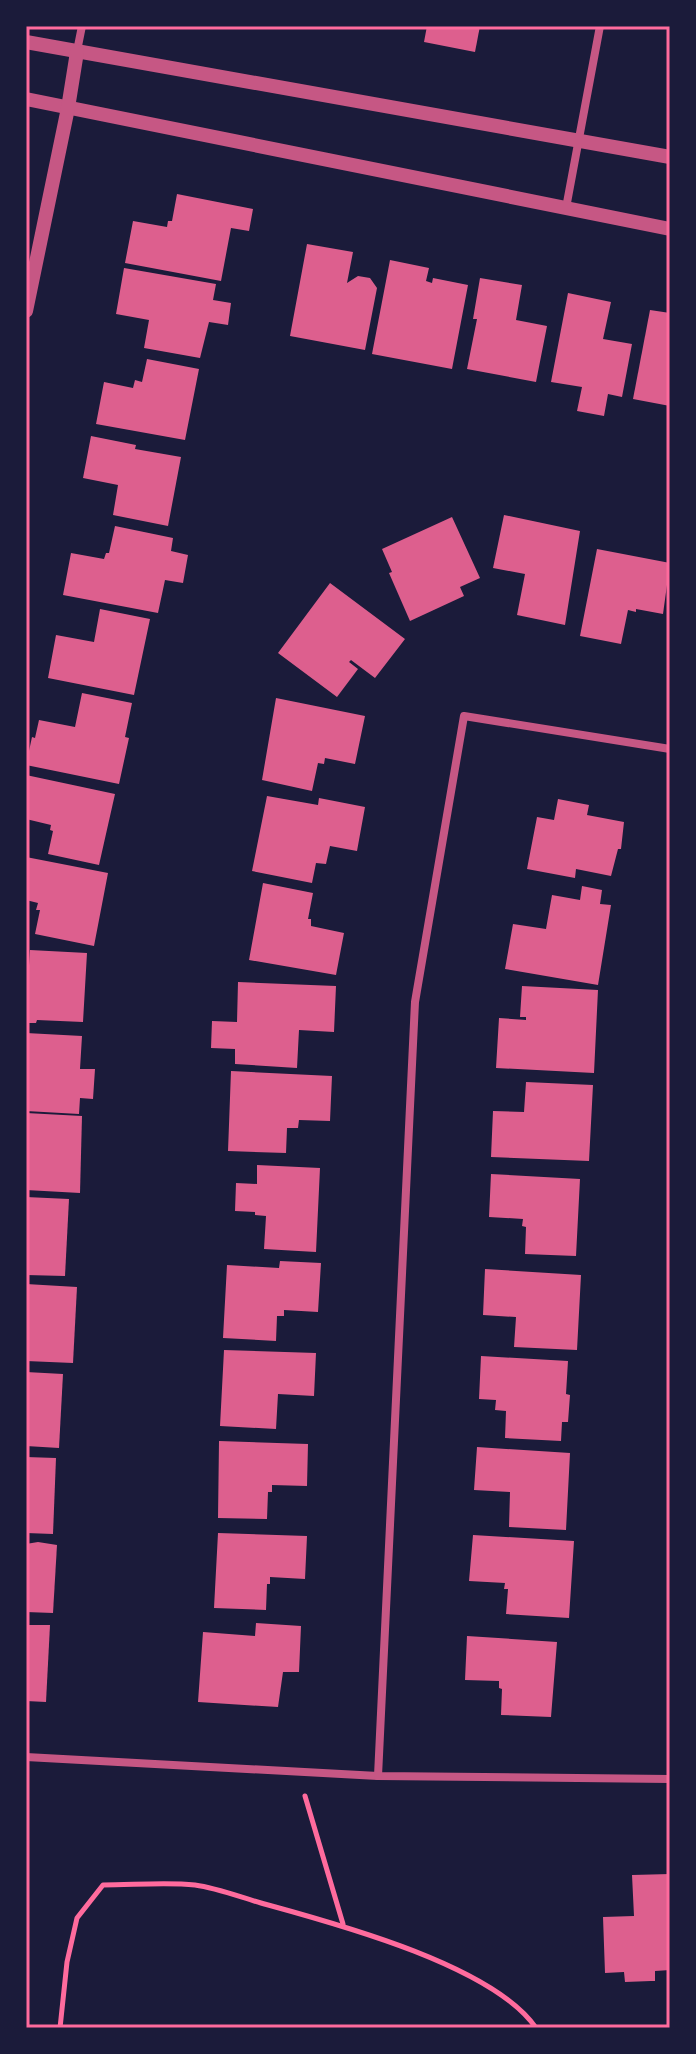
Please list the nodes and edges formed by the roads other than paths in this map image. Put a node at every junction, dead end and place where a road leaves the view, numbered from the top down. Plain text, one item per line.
1 (82, 26) edge
2 (600, 26) edge
3 (26, 42) edge
4 (77, 52) junction
5 (26, 99) edge
6 (68, 108) junction
7 (579, 139) junction
8 (670, 157) edge
9 (566, 208) junction
10 (670, 229) edge
11 (26, 311) edge
12 (670, 749) edge
13 (26, 1757) edge
14 (378, 1776) junction
15 (670, 1779) edge

1 - 4 street
2 - 7 street
3 - 4 street
4 - 6 street
4 - 7 street
5 - 6 street
6 - 9 street
6 - 11 street
7 - 8 street
7 - 9 street
9 - 10 street
12 - 14 street
13 - 14 street
14 - 15 street

